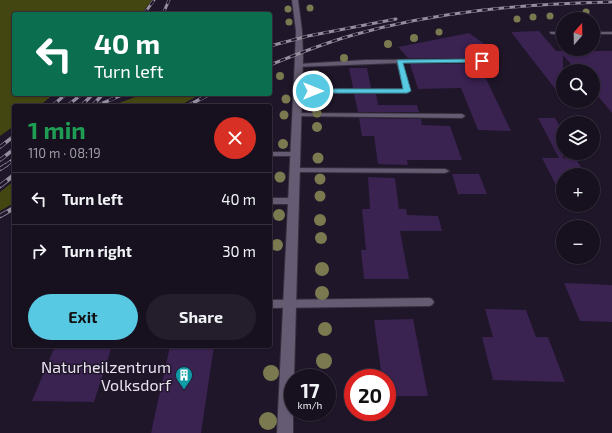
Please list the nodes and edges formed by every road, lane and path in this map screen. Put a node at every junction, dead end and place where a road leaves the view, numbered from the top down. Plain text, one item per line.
1 (295, 0) edge
2 (552, 33) dead end
3 (556, 33) edge
4 (600, 33) edge
5 (612, 33) edge
6 (482, 61) dead end
7 (399, 62) junction
8 (298, 66) junction
9 (297, 91) junction
10 (296, 116) junction
11 (462, 116) dead end
12 (272, 154) edge
13 (295, 154) junction
14 (294, 170) junction
15 (445, 171) dead end
16 (272, 201) edge
17 (293, 201) junction
18 (429, 302) dead end
19 (272, 304) edge
20 (289, 304) junction
21 (285, 433) edge

1 - 8 street
2 - 3 lane
4 - 5 lane
6 - 7 lane
7 - 8 lane
7 - 9 lane
8 - 9 street
9 - 10 street
10 - 11 lane
10 - 13 street
12 - 13 lane
13 - 14 street
14 - 15 lane
14 - 17 street
16 - 17 lane
17 - 20 street
18 - 20 lane
19 - 20 lane
20 - 21 street

